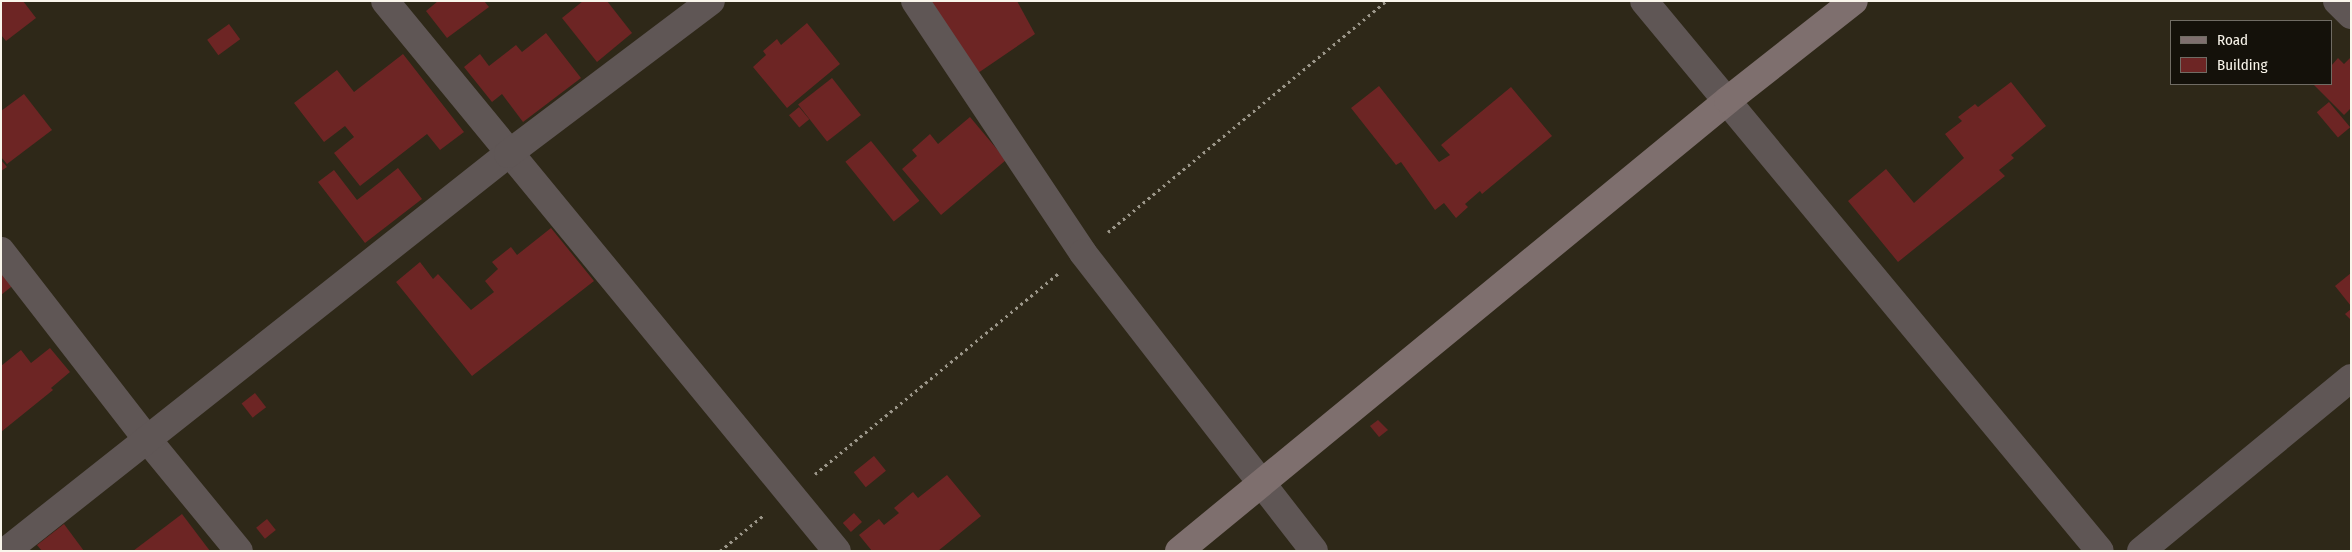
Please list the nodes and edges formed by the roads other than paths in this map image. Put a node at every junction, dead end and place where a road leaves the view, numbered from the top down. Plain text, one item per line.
1 (385, 1) edge
2 (711, 1) edge
3 (915, 1) edge
4 (1644, 1) edge
5 (1854, 1) edge
6 (2337, 1) edge
7 (2351, 15) edge
8 (1728, 100) junction
9 (508, 154) junction
10 (1, 251) edge
11 (2351, 378) edge
12 (147, 439) junction
13 (1263, 484) junction
14 (6, 551) edge
15 (239, 551) edge
16 (837, 551) edge
17 (1179, 551) edge
18 (1314, 551) edge
19 (2100, 551) edge
20 (2141, 551) edge

1 - 9 street
2 - 9 street
3 - 13 street
4 - 8 street
5 - 8 street
6 - 7 street
8 - 13 street
8 - 19 street
9 - 12 street
9 - 16 street
10 - 12 street
11 - 20 street
12 - 14 street
12 - 15 street
13 - 17 street
13 - 18 street

